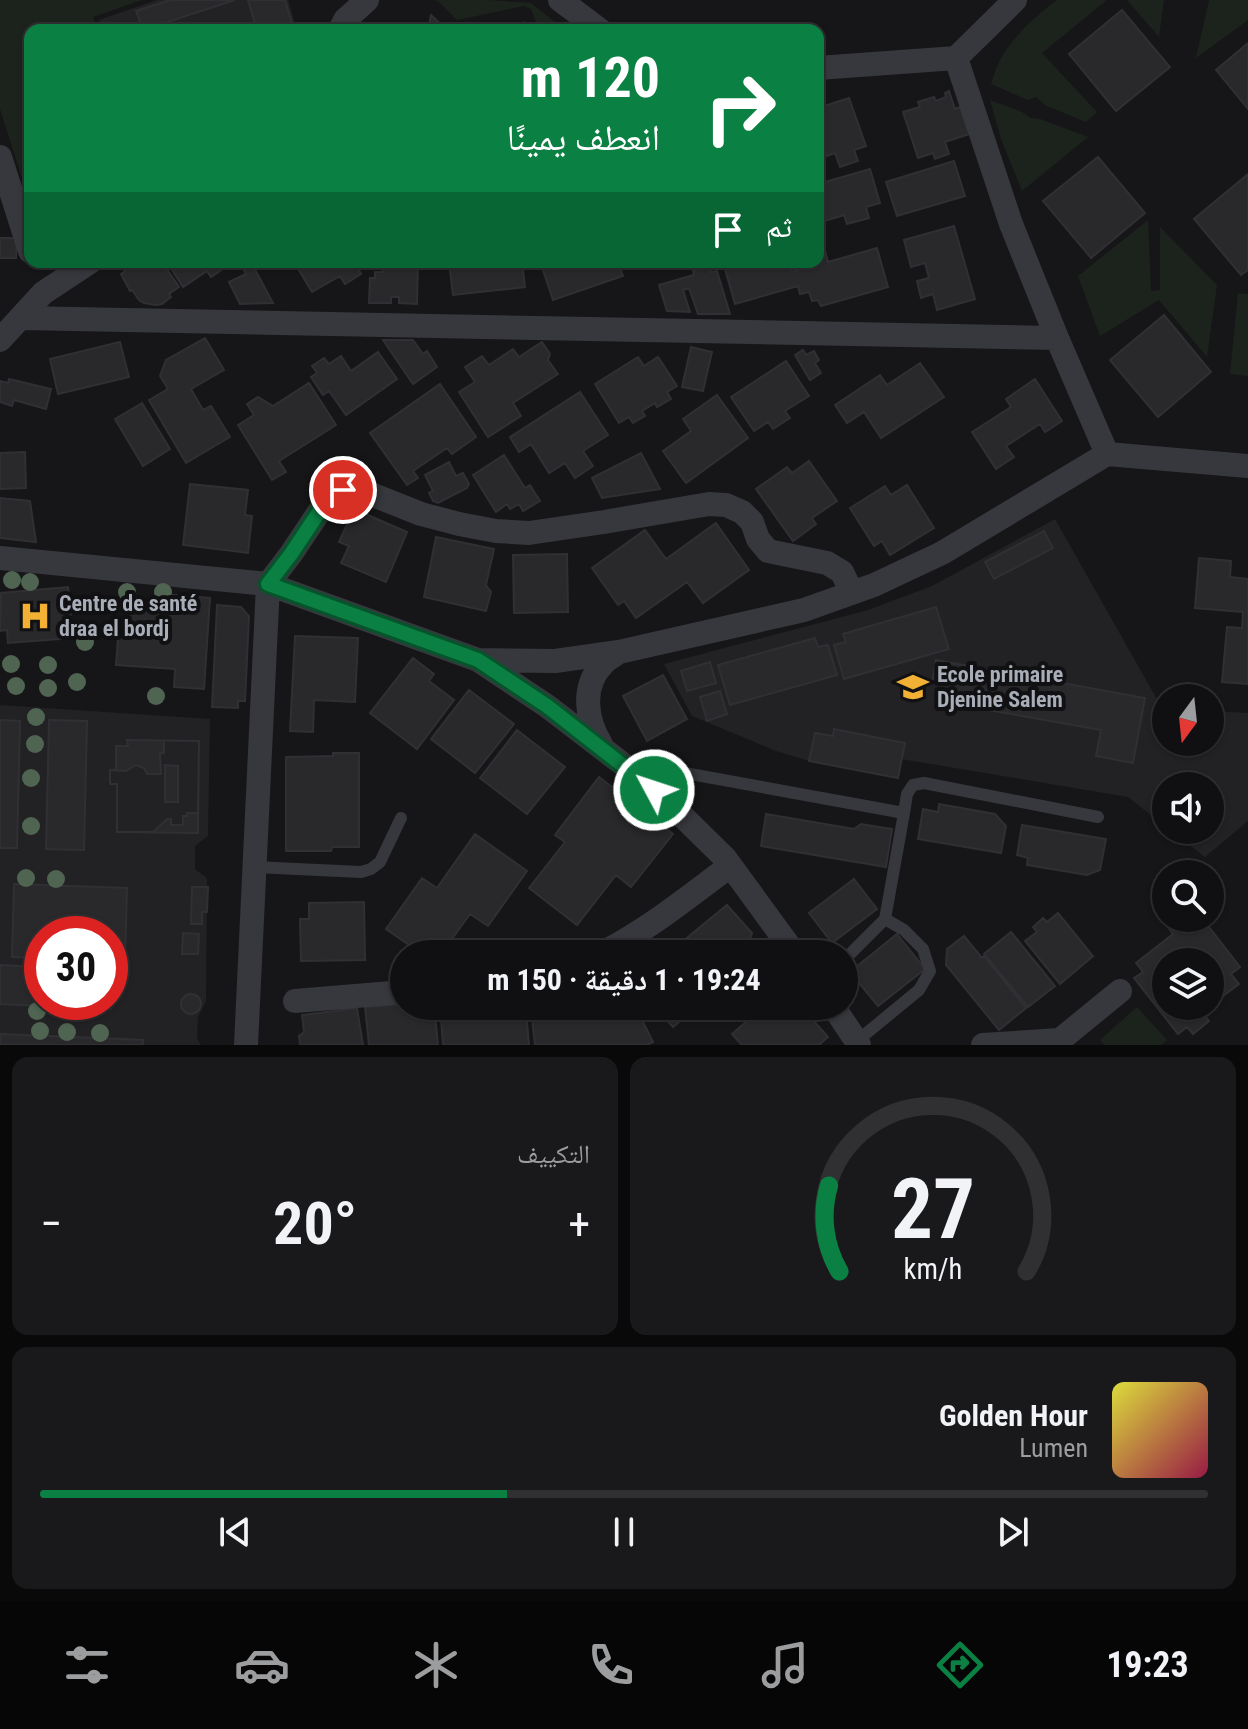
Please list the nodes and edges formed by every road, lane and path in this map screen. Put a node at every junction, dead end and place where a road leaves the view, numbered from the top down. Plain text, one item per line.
1 (367, 0) edge
2 (560, 0) edge
3 (1015, 0) edge
4 (343, 24) edge
5 (592, 24) edge
6 (956, 58) junction
7 (824, 68) edge
8 (0, 157) edge
9 (24, 232) edge
10 (36, 268) edge
11 (81, 268) edge
12 (43, 293) junction
13 (21, 318) junction
14 (1057, 338) junction
15 (0, 340) edge
16 (1107, 454) junction
17 (1248, 466) edge
18 (0, 558) edge
19 (268, 584) junction
20 (852, 593) junction
21 (619, 652) junction
22 (478, 660) junction
23 (611, 755) junction
24 (904, 813) junction
25 (1098, 817) dead end
26 (401, 818) dead end
27 (730, 866) junction
28 (253, 867) junction
29 (885, 919) junction
30 (625, 940) edge
31 (785, 940) edge
32 (858, 946) edge
33 (1120, 991) dead end
34 (390, 993) edge
35 (295, 1001) dead end
36 (842, 1020) edge
37 (858, 1043) edge
38 (246, 1045) edge
39 (983, 1045) edge

1 - 4 street
2 - 5 street
3 - 6 street
6 - 7 street
6 - 14 street
8 - 9 street
10 - 12 street
11 - 12 street
12 - 13 street
13 - 14 street
13 - 15 street
14 - 16 street
16 - 17 street
16 - 20 street
18 - 19 street
19 - 20 street
19 - 22 street
19 - 28 street
20 - 21 street
21 - 22 street
21 - 23 street
22 - 23 street
23 - 24 lane
23 - 27 street
24 - 25 lane
24 - 29 lane
26 - 28 lane
27 - 30 street
27 - 31 street
28 - 38 street
29 - 32 lane
29 - 37 lane
33 - 39 street
34 - 35 street
36 - 37 street

